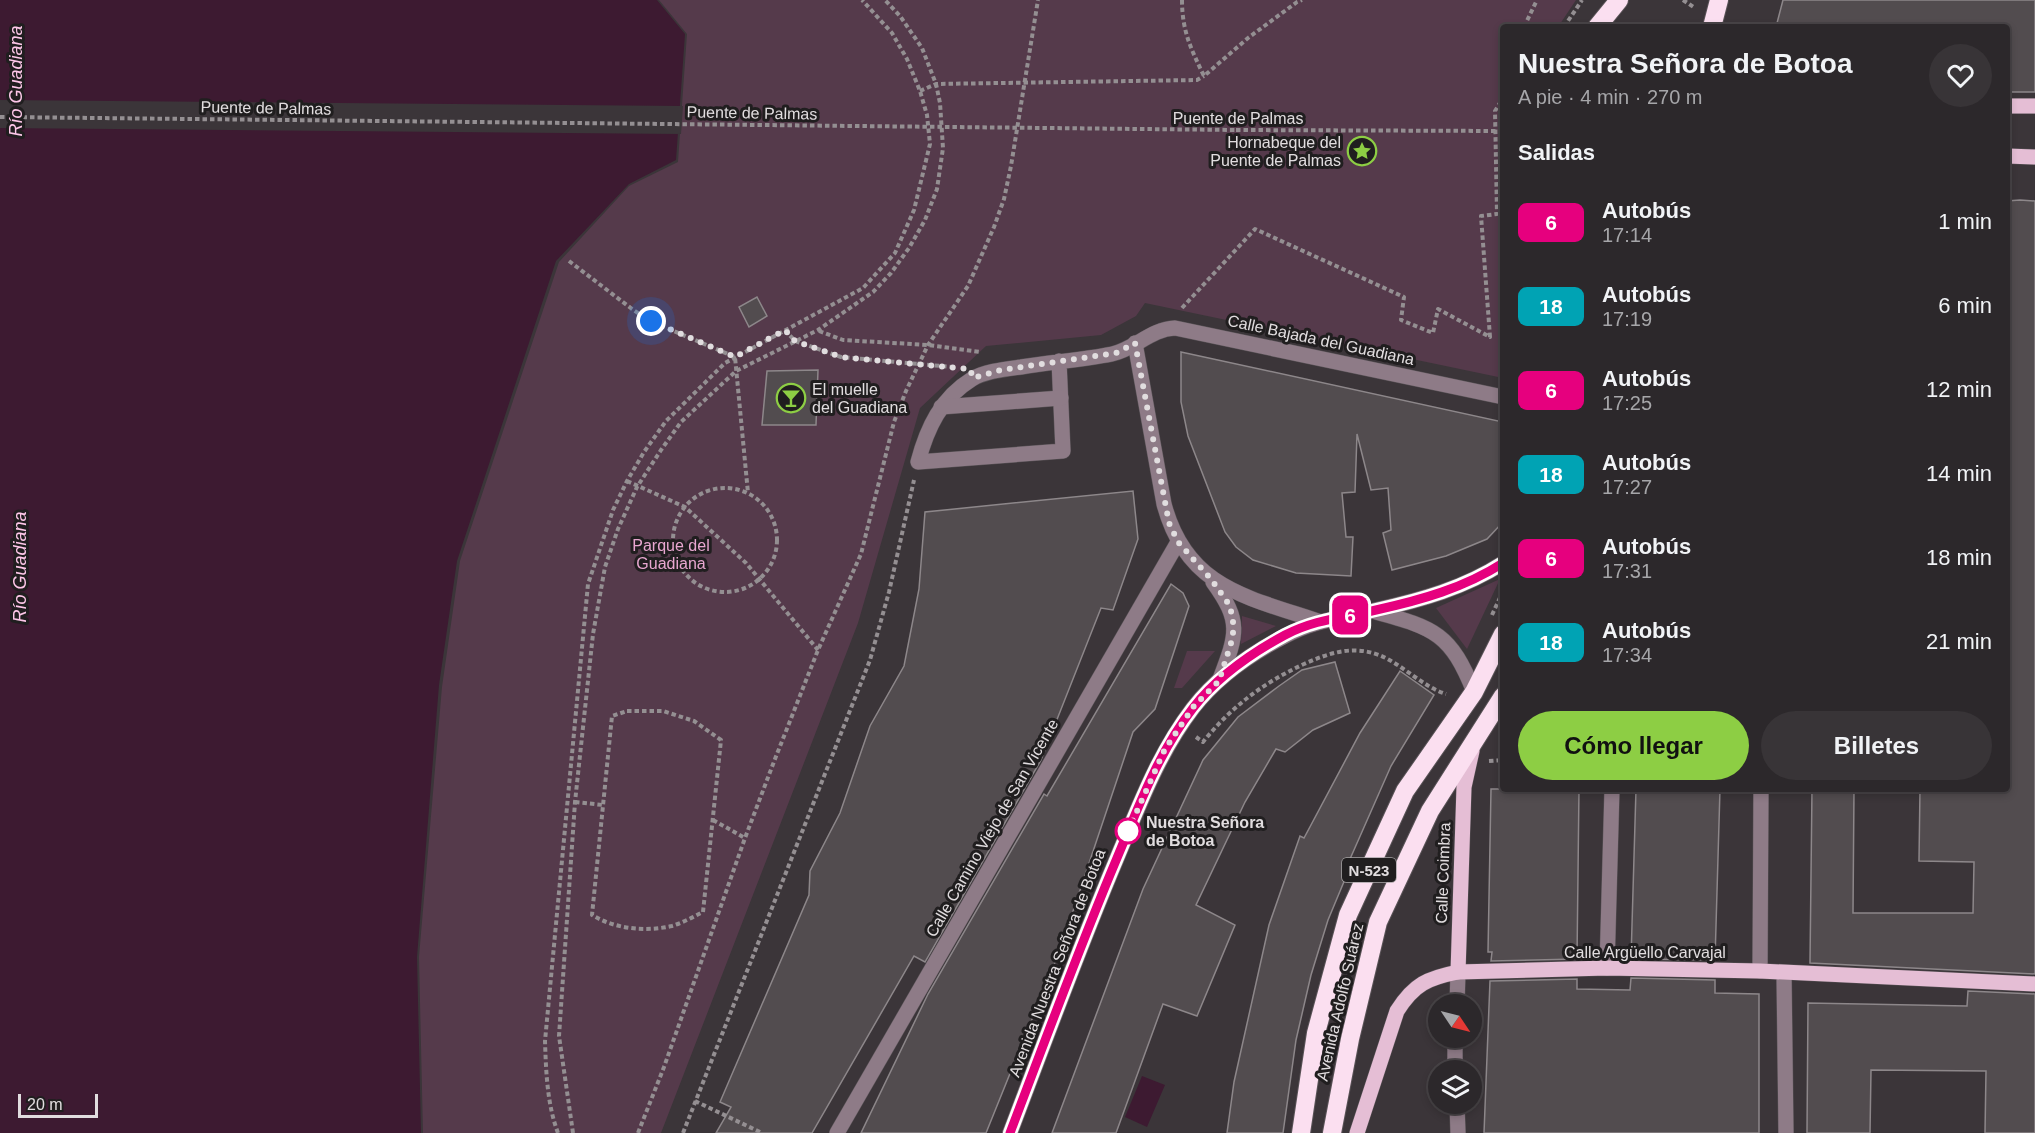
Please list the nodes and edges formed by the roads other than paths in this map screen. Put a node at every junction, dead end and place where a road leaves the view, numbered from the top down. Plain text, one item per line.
1 (1619, 0) edge
2 (1719, 0) edge
3 (1599, 24) edge
4 (1713, 24) edge
5 (2010, 106) edge
6 (2035, 106) edge
7 (2010, 156) edge
8 (2035, 157) edge
9 (1135, 343) junction
10 (1059, 361) junction
11 (1500, 396) edge
12 (1061, 398) junction
13 (941, 407) junction
14 (1178, 542) junction
15 (1500, 565) edge
16 (1211, 579) junction
17 (1373, 611) junction
18 (1318, 621) junction
19 (1500, 640) edge
20 (1219, 681) junction
21 (1474, 692) junction
22 (1500, 701) edge
23 (1474, 743) junction
24 (1612, 792) edge
25 (1761, 792) edge
26 (1607, 968) junction
27 (1760, 971) junction
28 (1458, 972) junction
29 (1784, 973) junction
30 (2035, 984) edge
31 (1457, 994) edge
32 (1457, 1114) edge
33 (837, 1133) edge
34 (1010, 1133) edge
35 (1301, 1133) edge
36 (1332, 1133) edge
37 (1357, 1133) edge
38 (1458, 1133) edge
39 (1786, 1133) edge

1 - 3 highway
2 - 4 highway
5 - 6 main road
7 - 8 main road
9 - 10 street, Calle Bajada del Guadiana
9 - 11 street, Calle Bajada del Guadiana
9 - 14 street
10 - 12 street
10 - 13 street, Calle Bajada del Guadiana
12 - 13 street
12 - 13 street
14 - 16 street
14 - 33 street, Calle Camino Viejo de San Vicente
15 - 17 street, Avenida Nuestra Señora de Botoa
16 - 18 street
16 - 20 street
17 - 18 street, Avenida Nuestra Señora de Botoa
17 - 21 street, Avenida Nuestra Señora de Botoa
18 - 20 street, Avenida Nuestra Señora de Botoa
19 - 21 highway, Avenida Adolfo Suárez / N-523
20 - 34 street, Avenida Nuestra Señora de Botoa
21 - 35 highway, Avenida Adolfo Suárez / N-523
22 - 23 highway, Avenida Adolfo Suárez / N-523
23 - 28 main road, Calle Coimbra
23 - 36 highway, Avenida Adolfo Suárez / N-523
24 - 26 street
25 - 27 street
26 - 27 main road, Calle Argüello Carvajal
26 - 28 main road, Calle Argüello Carvajal
27 - 29 main road, Calle Argüello Carvajal
28 - 31 street, Calle Coimbra
28 - 37 main road, Calle Argüello Carvajal
29 - 30 main road, Calle Argüello Carvajal
29 - 39 street
32 - 38 street

